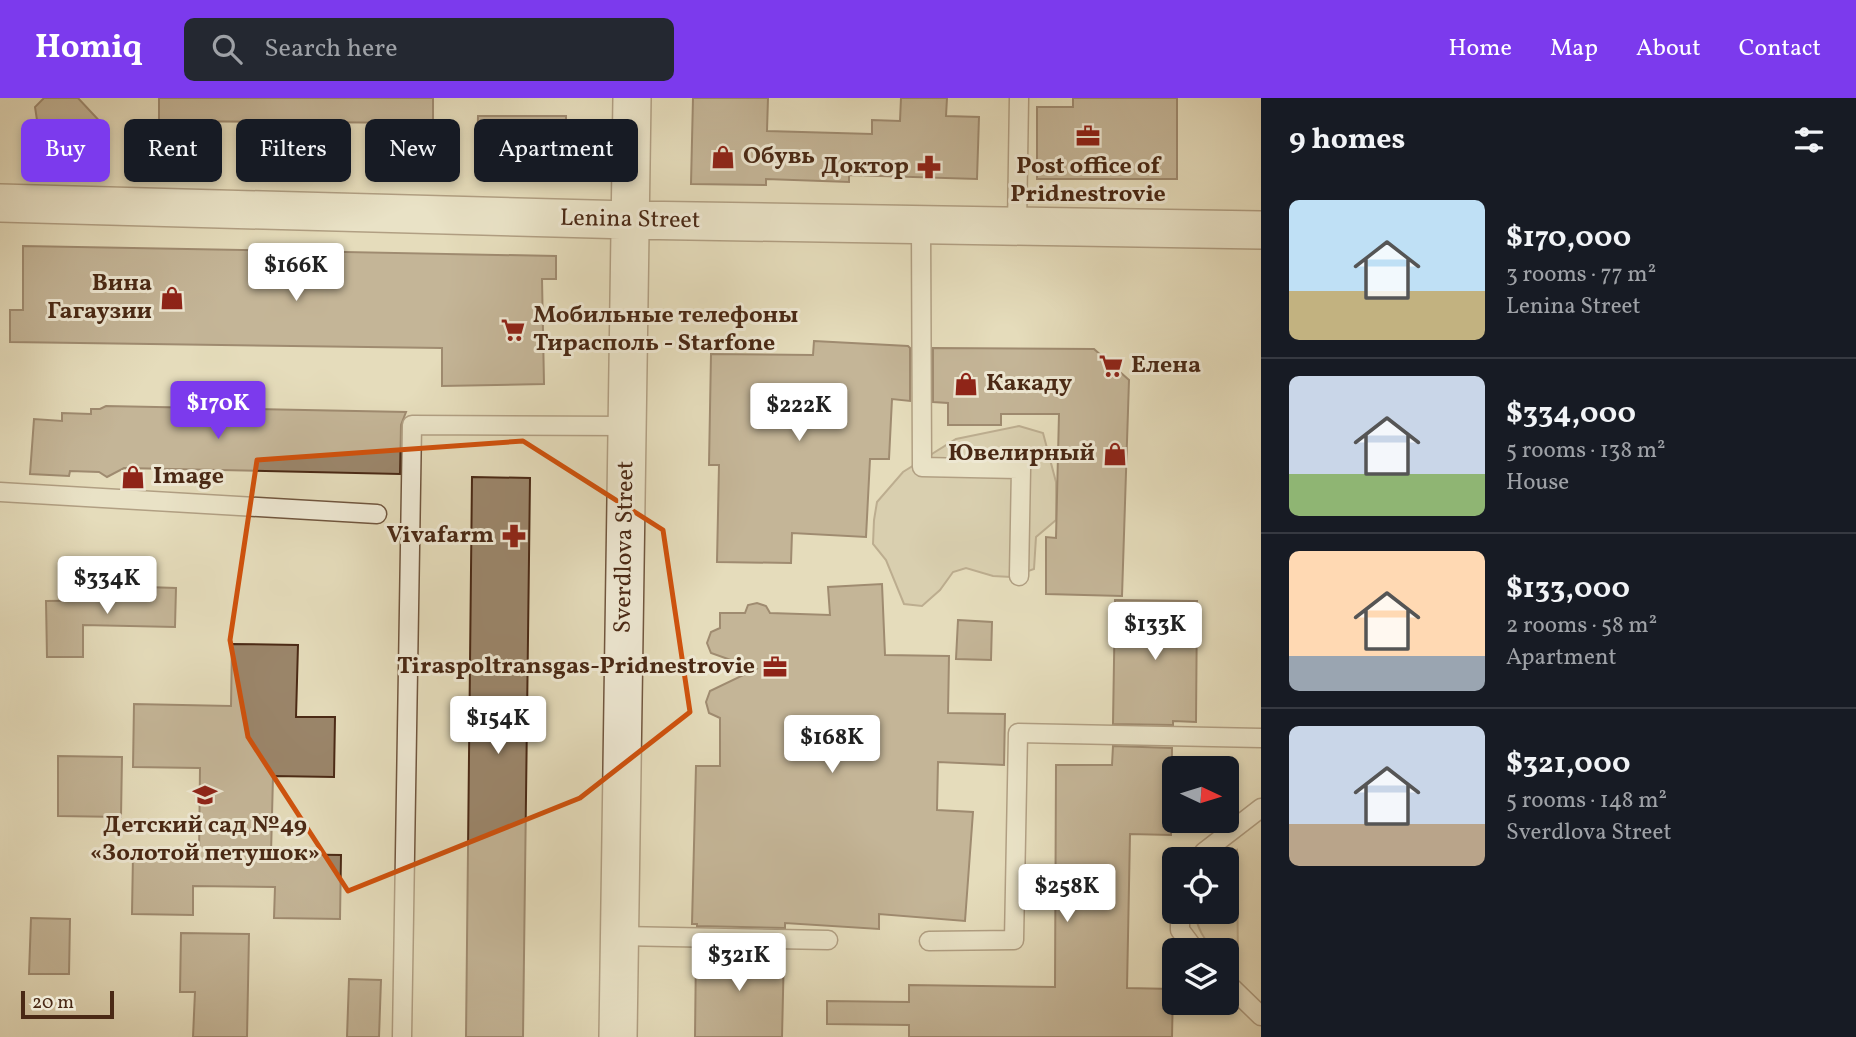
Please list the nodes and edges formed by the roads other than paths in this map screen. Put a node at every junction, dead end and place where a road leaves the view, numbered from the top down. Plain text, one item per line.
1 (632, 98) edge
2 (1019, 98) edge
3 (0, 203) edge
4 (630, 220) junction
5 (921, 225) junction
6 (1017, 226) junction
7 (1261, 230) edge
8 (626, 426) junction
9 (0, 492) edge
10 (377, 514) dead end
11 (1019, 576) dead end
12 (1261, 738) edge
13 (1261, 808) edge
14 (1210, 847) edge
15 (620, 936) junction
16 (828, 940) dead end
17 (929, 941) dead end
18 (1239, 995) edge
19 (1261, 1016) edge
20 (402, 1037) edge
21 (618, 1037) edge

1 - 4 street, Sverdlova Street
2 - 6 lane
3 - 4 street, Lenina Street
4 - 5 street, Lenina Street
4 - 8 street, Sverdlova Street
5 - 6 street, Lenina Street
5 - 11 lane
6 - 7 street, Lenina Street
8 - 15 street, Sverdlova Street
8 - 20 lane
9 - 10 lane
12 - 17 lane
13 - 14 lane
15 - 16 lane
15 - 21 street, Sverdlova Street
18 - 19 lane

